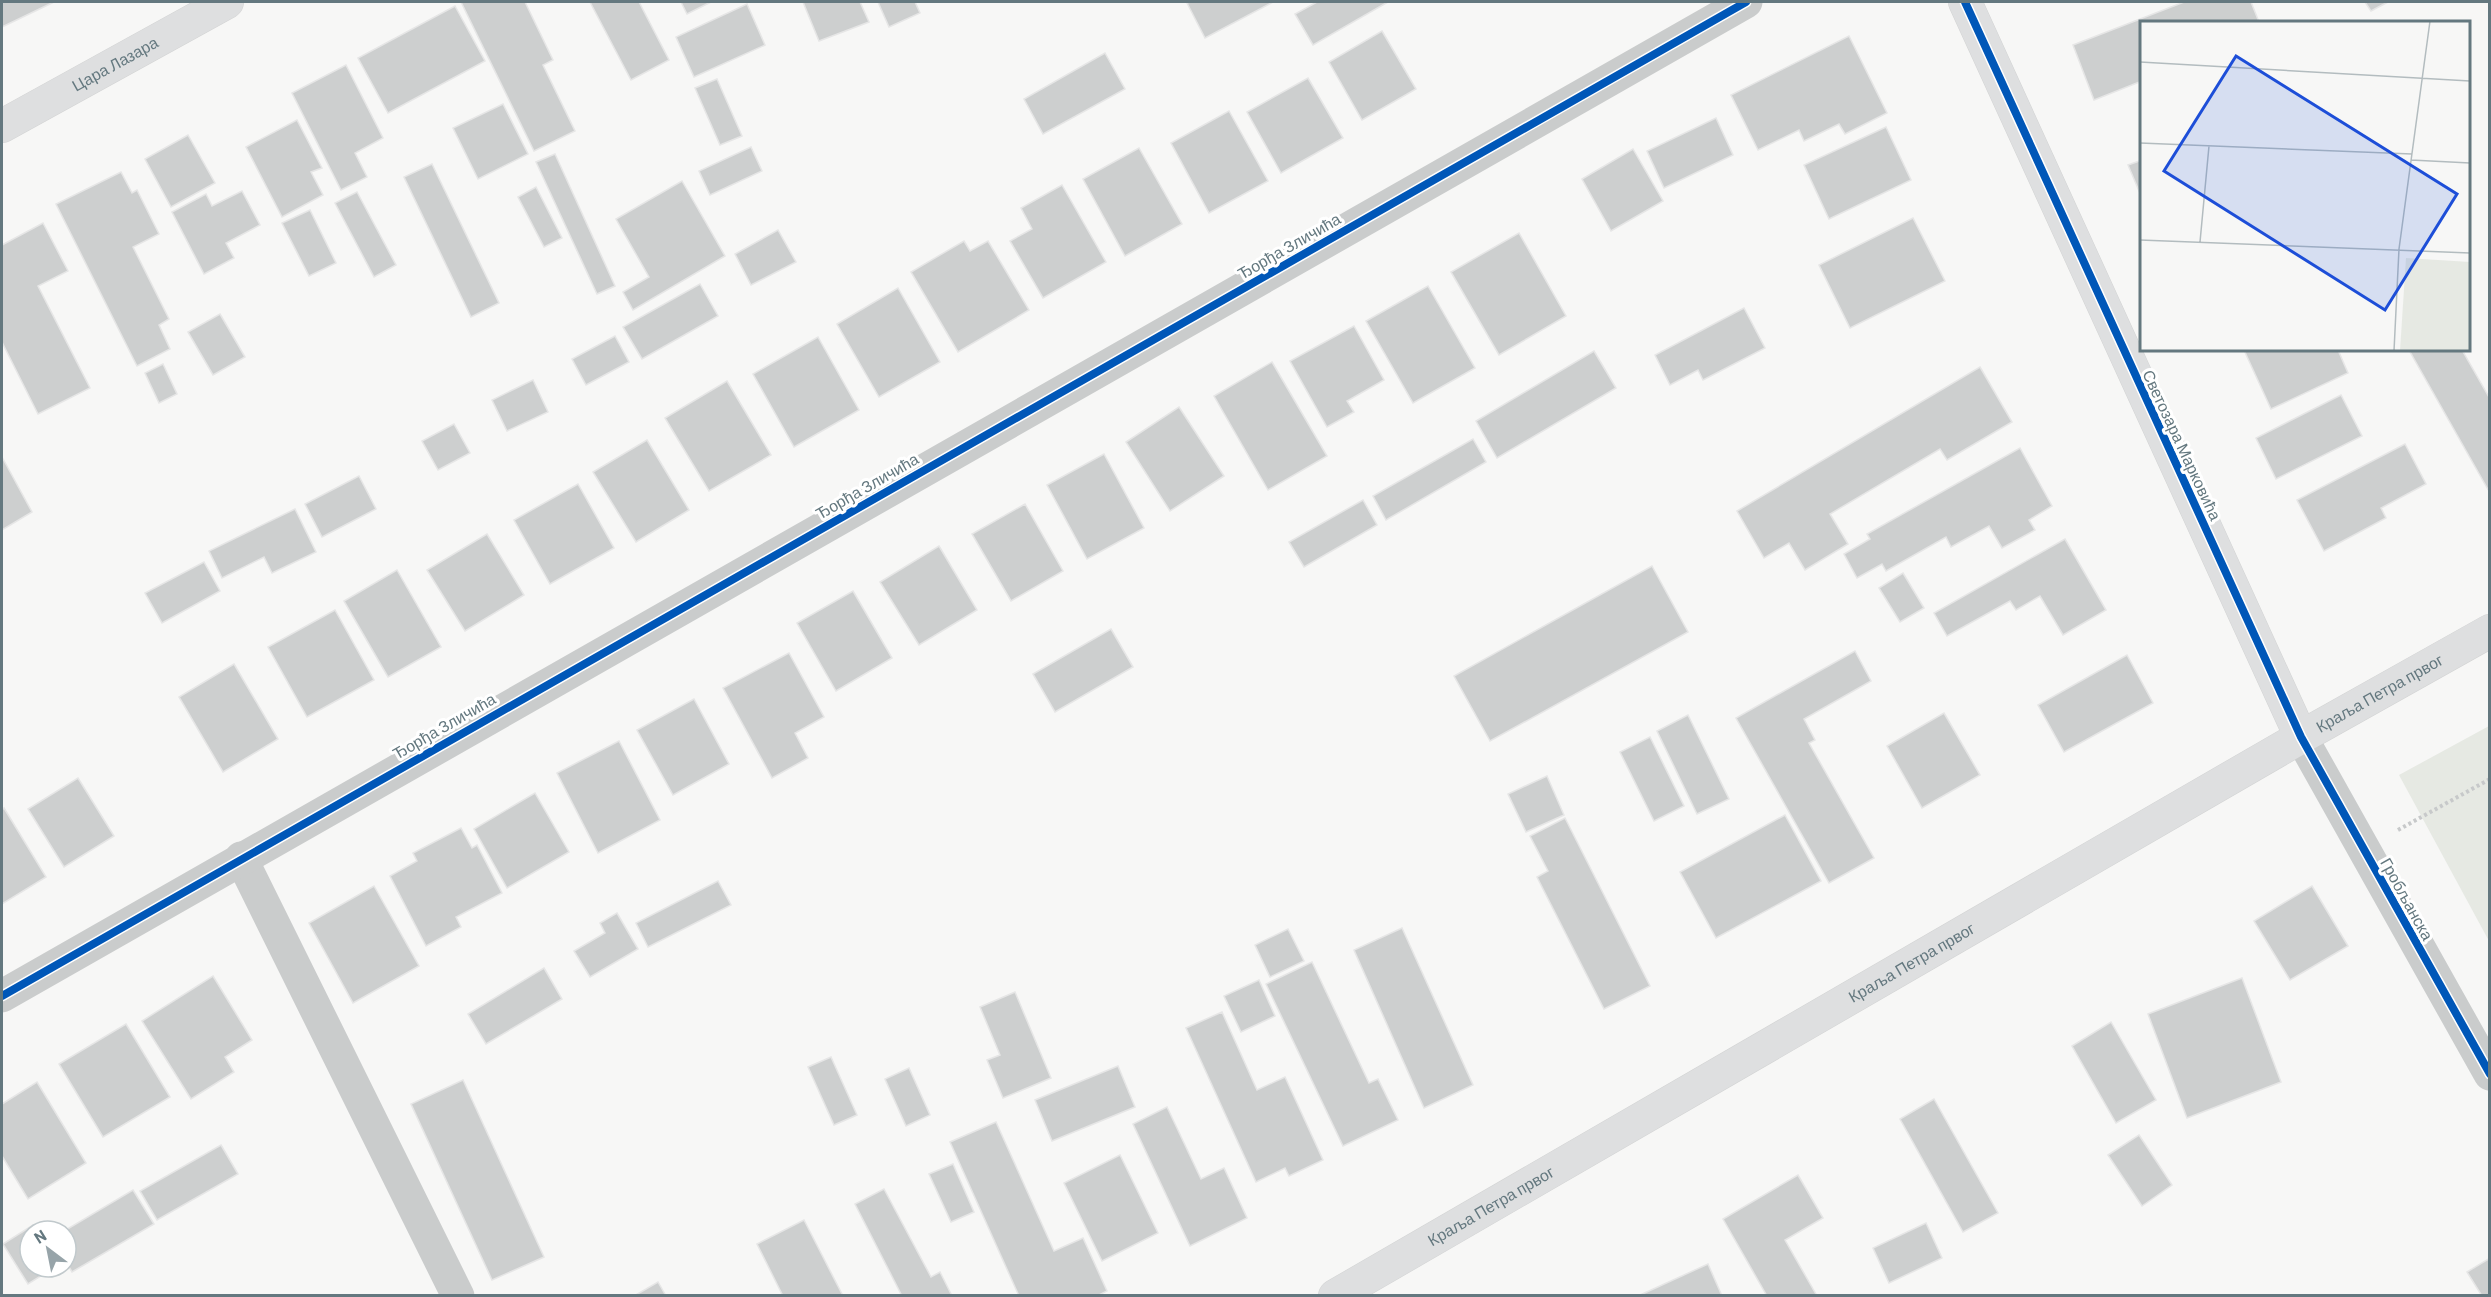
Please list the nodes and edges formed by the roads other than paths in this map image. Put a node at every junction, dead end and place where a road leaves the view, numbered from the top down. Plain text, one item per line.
1 (227, 2) edge
2 (1746, 2) edge
3 (1965, 2) edge
4 (2, 126) edge
5 (2490, 631) edge
6 (2301, 737) junction
7 (241, 858) junction
8 (2, 996) edge
9 (2490, 1074) edge
10 (458, 1296) edge
11 (1335, 1296) edge

1 - 4 main road, Цара Лазара
2 - 7 street, Ђорђа Зличића
3 - 6 main road, Светозара Марковића
5 - 6 main road, Краља Петра првог
6 - 9 street, Гробљанска
6 - 11 main road, Краља Петра првог
7 - 8 street, Ђорђа Зличића
7 - 10 street

